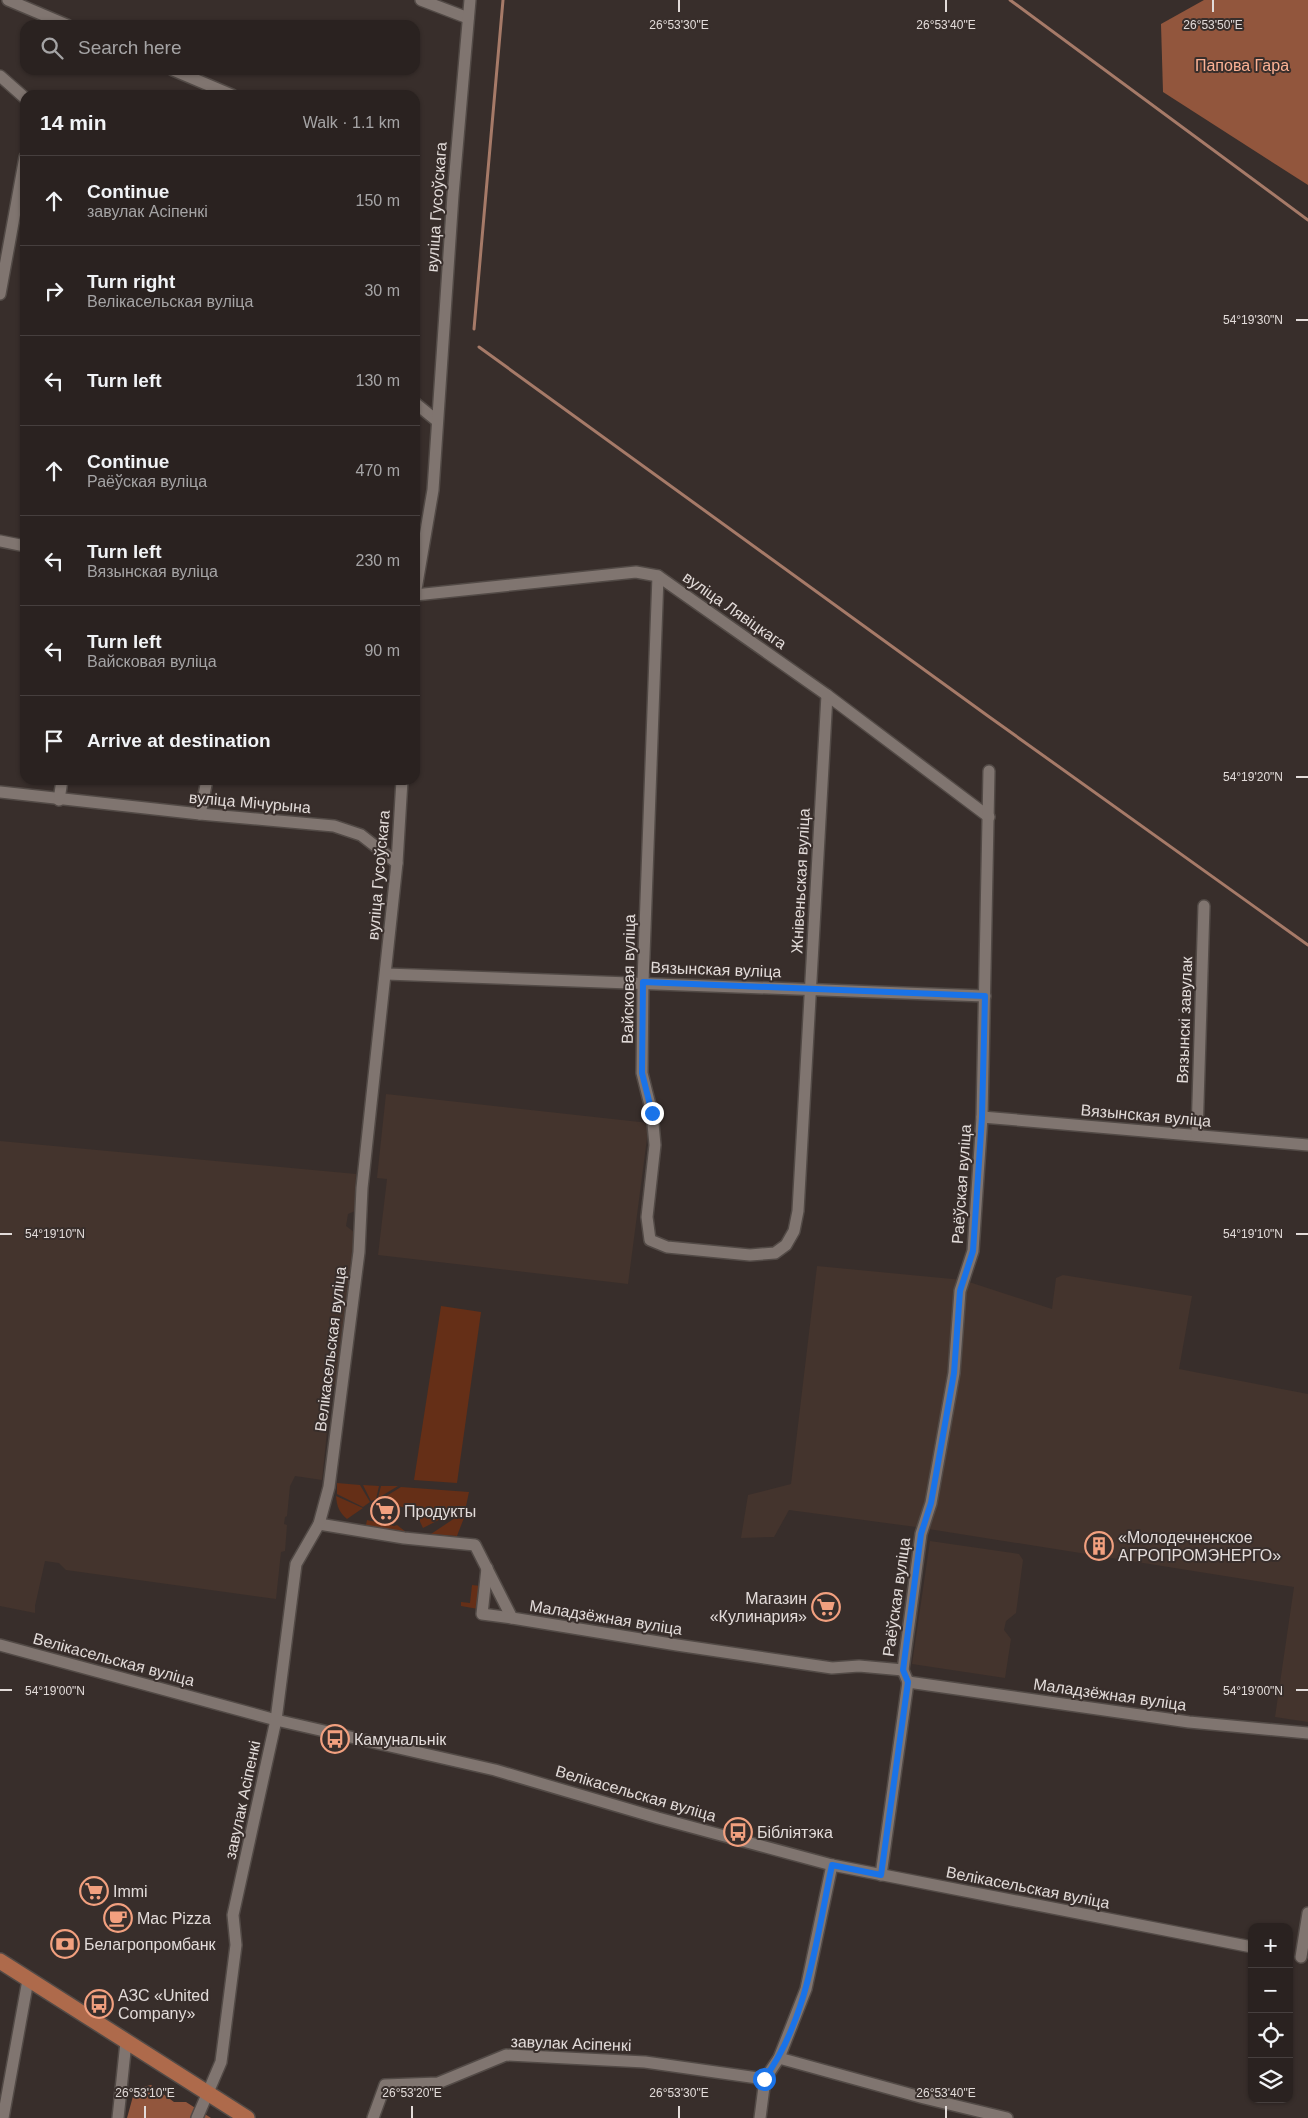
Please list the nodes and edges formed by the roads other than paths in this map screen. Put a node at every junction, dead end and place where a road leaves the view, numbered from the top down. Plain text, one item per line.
1 (8, 0) edge
2 (421, 0) edge
3 (470, 0) edge
4 (468, 18) junction
5 (55, 20) edge
6 (185, 75) edge
7 (0, 76) edge
8 (220, 90) edge
9 (20, 94) edge
10 (20, 184) edge
11 (0, 294) edge
12 (420, 407) edge
13 (436, 420) junction
14 (0, 540) edge
15 (20, 545) edge
16 (420, 566) edge
17 (658, 576) junction
18 (420, 594) edge
19 (826, 695) junction
20 (990, 771) dead end
21 (61, 785) edge
22 (206, 785) edge
23 (402, 785) edge
24 (0, 792) edge
25 (59, 800) junction
26 (200, 814) junction
27 (988, 817) junction
28 (397, 863) junction
29 (1204, 906) dead end
30 (386, 974) junction
31 (643, 982) junction
32 (810, 988) junction
33 (985, 996) junction
34 (982, 1117) junction
35 (1196, 1135) junction
36 (1308, 1145) edge
37 (786, 1245) joint
38 (319, 1524) junction
39 (487, 1568) junction
40 (512, 1618) junction
41 (0, 1645) edge
42 (903, 1670) junction
43 (908, 1682) junction
44 (276, 1720) junction
45 (1308, 1734) edge
46 (832, 1865) junction
47 (881, 1875) junction
48 (1308, 1912) edge
49 (1248, 1946) edge
50 (1299, 1957) edge
51 (0, 1961) edge
52 (28, 1980) junction
53 (126, 2042) junction
54 (779, 2058) junction
55 (764, 2079) junction
56 (209, 2093) junction
57 (2, 2118) edge
58 (118, 2118) edge
59 (197, 2118) edge
60 (247, 2118) edge
61 (374, 2118) edge
62 (760, 2118) edge
63 (1007, 2118) edge

1 - 5 street
2 - 4 street
3 - 4 street, вуліца Гусоўскага
4 - 13 street, вуліца Гусоўскага
6 - 8 street
7 - 9 street
10 - 11 street
12 - 13 street
13 - 16 street, вуліца Гусоўскага
14 - 15 street
17 - 18 street, вуліца Лявіцкага
17 - 19 street, вуліца Лявіцкага
17 - 31 street, Вайсковая вуліца
19 - 27 street, вуліца Лявіцкага
19 - 32 street, Жнівеньская вуліца
20 - 27 street, Раёўская вуліца
21 - 25 street
22 - 26 street
23 - 28 street, вуліца Гусоўскага
24 - 25 street, вуліца Мічурына
25 - 26 street, вуліца Мічурына
26 - 28 street, вуліца Мічурына
27 - 33 street, Раёўская вуліца
28 - 30 street, вуліца Гусоўскага
29 - 35 street, Вязынскі завулак
30 - 31 street, Вязынская вуліца
30 - 38 street, Велікасельская вуліца
31 - 32 street, Вязынская вуліца
31 - 37 street, Вайсковая вуліца
32 - 33 street, Вязынская вуліца
32 - 37 street, Жнівеньская вуліца
33 - 34 street, Раёўская вуліца
34 - 35 street, Вязынская вуліца
34 - 42 street, Раёўская вуліца
35 - 36 street, Вязынская вуліца
38 - 39 street, Маладзёжная вуліца
38 - 44 street, Велікасельская вуліца
39 - 40 street, Маладзёжная вуліца
39 - 40 street
40 - 42 street, Маладзёжная вуліца
41 - 44 street, Велікасельская вуліца
42 - 43 street, Раёўская вуліца
43 - 45 street, Маладзёжная вуліца
43 - 47 street
44 - 46 street, Велікасельская вуліца
44 - 56 street, завулак Асіпенкі
46 - 47 street, Велікасельская вуліца
46 - 54 street
47 - 49 street, Велікасельская вуліца
48 - 50 street
51 - 52 main road
52 - 53 main road
52 - 57 street
53 - 56 main road
53 - 58 street
54 - 55 street
54 - 63 street
55 - 61 street, завулак Асіпенкі
55 - 62 street
56 - 59 street, завулак Асіпенкі
56 - 60 main road

